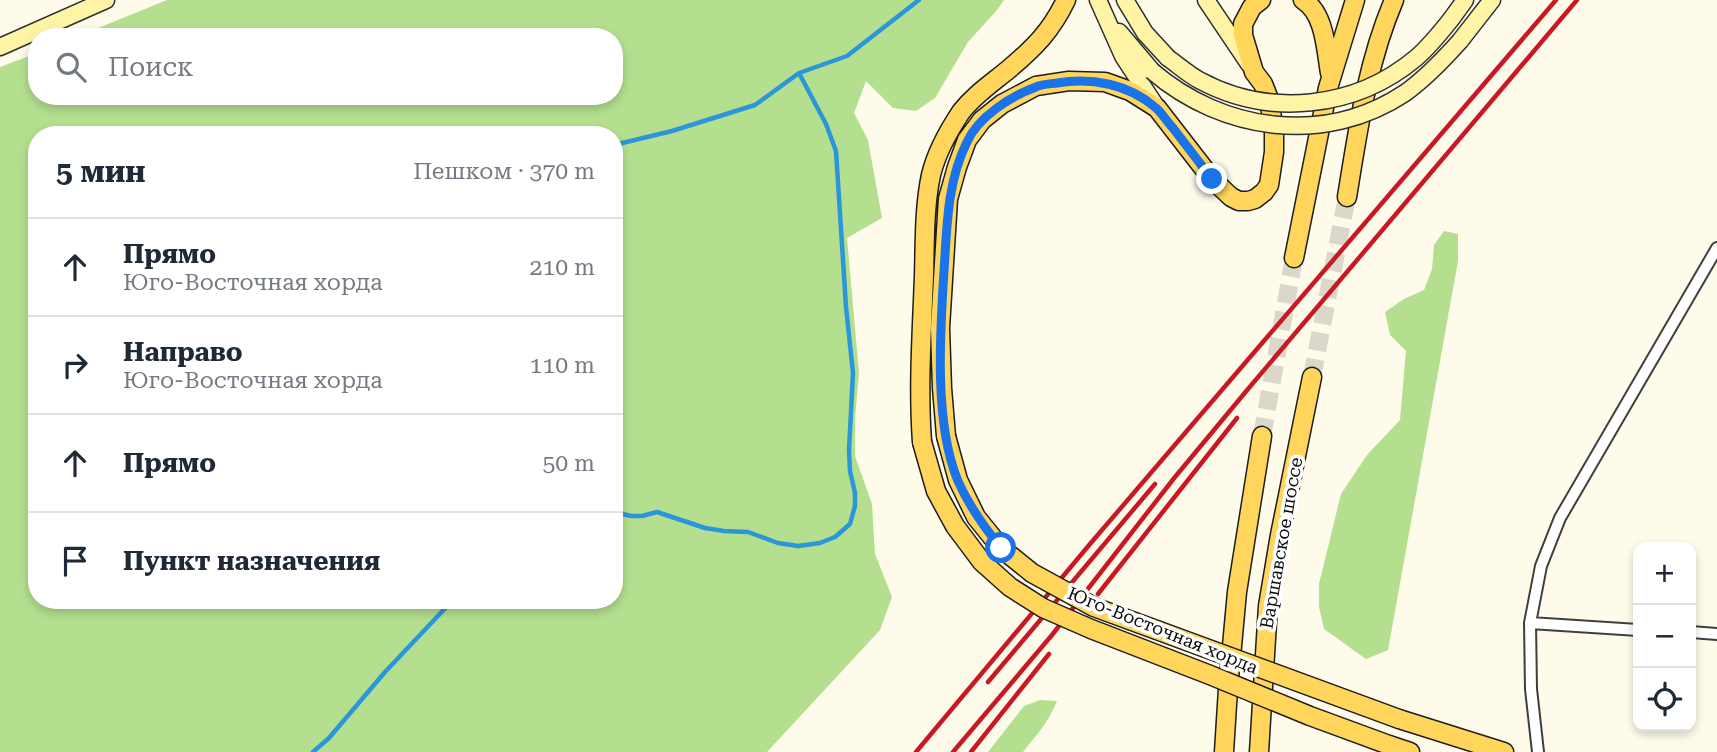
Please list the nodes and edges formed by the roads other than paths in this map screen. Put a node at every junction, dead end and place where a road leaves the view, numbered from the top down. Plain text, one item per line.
1 (106, 0) edge
2 (1066, 0) edge
3 (1098, 0) edge
4 (1125, 0) edge
5 (1206, 0) edge
6 (1261, 0) edge
7 (1303, 0) edge
8 (1355, 0) edge
9 (1394, 0) edge
10 (1465, 0) edge
11 (1492, 0) edge
12 (43, 28) edge
13 (28, 35) edge
14 (0, 47) edge
15 (1254, 72) junction
16 (1331, 77) junction
17 (1157, 108) junction
18 (1347, 197) tunnel mouth
19 (1717, 248) edge
20 (1294, 258) tunnel mouth
21 (1312, 377) tunnel mouth
22 (1262, 436) tunnel mouth
23 (1530, 623) junction
24 (1633, 629) edge
25 (1696, 632) edge
26 (1717, 634) edge
27 (1224, 752) edge
28 (1259, 752) edge
29 (1410, 752) edge
30 (1504, 752) edge
31 (1538, 752) edge

1 - 12 street
2 - 29 main road, Юго-Восточная хорда, bridge
3 - 11 street, bridge
3 - 17 street
4 - 10 street, bridge
5 - 15 street
6 - 15 main road
7 - 16 main road
8 - 16 main road
9 - 18 main road
13 - 14 street
15 - 17 main road
16 - 20 main road
17 - 30 main road, Юго-Восточная хорда, bridge
19 - 23 street
21 - 28 main road, Варшавское шоссе
22 - 27 main road, Варшавское шоссе
23 - 24 street
23 - 31 street
25 - 26 street

